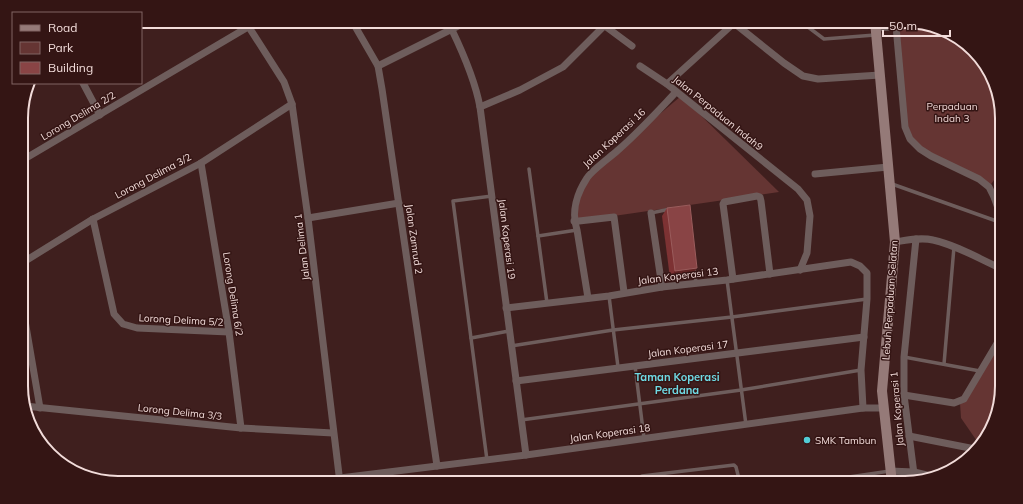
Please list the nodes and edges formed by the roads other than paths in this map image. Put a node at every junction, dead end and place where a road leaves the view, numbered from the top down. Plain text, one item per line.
1 (240, 28) edge
2 (249, 28) edge
3 (356, 28) edge
4 (456, 28) edge
5 (603, 28) edge
6 (612, 28) edge
7 (727, 28) edge
8 (740, 28) edge
9 (809, 28) edge
10 (876, 28) edge
11 (896, 28) edge
12 (452, 30) junction
13 (632, 46) dead end
14 (378, 66) junction
15 (640, 66) dead end
16 (880, 75) junction
17 (84, 84) edge
18 (667, 84) junction
19 (676, 92) junction
20 (292, 104) junction
21 (480, 107) junction
22 (100, 115) junction
23 (28, 157) edge
24 (201, 163) junction
25 (888, 167) junction
26 (529, 169) dead end
27 (815, 174) dead end
28 (889, 183) junction
29 (492, 196) junction
30 (995, 200) edge
31 (399, 203) junction
32 (676, 207) edge
33 (651, 212) joint
34 (308, 218) junction
35 (93, 219) junction
36 (574, 221) junction
37 (995, 221) edge
38 (577, 230) junction
39 (538, 236) junction
40 (916, 239) junction
41 (896, 242) junction
42 (954, 247) junction
43 (28, 259) edge
44 (694, 259) edge
45 (995, 266) edge
46 (800, 270) junction
47 (770, 274) junction
48 (730, 280) junction
49 (696, 283) junction
50 (662, 287) junction
51 (624, 292) junction
52 (609, 296) junction
53 (588, 298) junction
54 (867, 299) junction
55 (546, 304) junction
56 (506, 308) junction
57 (732, 317) junction
58 (613, 330) junction
59 (229, 332) junction
60 (509, 332) junction
61 (864, 337) junction
62 (471, 338) junction
63 (28, 341) edge
64 (511, 346) junction
65 (994, 349) edge
66 (737, 354) junction
67 (904, 357) junction
68 (944, 364) junction
69 (635, 366) junction
70 (618, 367) junction
71 (861, 370) junction
72 (980, 371) junction
73 (516, 381) junction
74 (741, 390) junction
75 (904, 395) junction
76 (640, 404) junction
77 (30, 407) edge
78 (40, 408) junction
79 (863, 408) junction
80 (883, 408) junction
81 (521, 420) junction
82 (746, 424) junction
83 (240, 428) junction
84 (333, 433) junction
85 (909, 436) junction
86 (644, 438) junction
87 (971, 447) edge
88 (526, 455) junction
89 (487, 460) junction
90 (436, 466) junction
91 (890, 471) junction
92 (914, 472) junction
93 (923, 474) edge
94 (914, 475) edge
95 (339, 476) edge
96 (367, 476) edge
97 (642, 476) dead end
98 (738, 476) edge
99 (856, 476) edge
100 (891, 476) edge

1 - 22 street, Lorong Delima 2/2
2 - 20 street, Jalan Delima 1
3 - 14 street, Jalan Zamrud 2
4 - 12 street
5 - 21 street
6 - 13 street
7 - 18 street
8 - 16 street
9 - 10 lane
10 - 16 street, Lebuh Perpaduan Selatan
11 - 30 street
12 - 14 street
12 - 21 street, Jalan Koperasi 19
14 - 31 street, Jalan Zamrud 2
15 - 18 street, Jalan Perpaduan Indah9
16 - 25 street, Lebuh Perpaduan Selatan
17 - 22 street
18 - 19 street, Jalan Perpaduan Indah9
19 - 36 street, Jalan Koperasi 16
19 - 46 street, Jalan Perpaduan Indah9
20 - 24 street, Lorong Delima 3/2
20 - 34 street, Jalan Delima 1
21 - 29 street, Jalan Koperasi 19
22 - 23 street, Lorong Delima 2/2
24 - 35 street, Lorong Delima 3/2
24 - 59 street, Lorong Delima 6/2
25 - 27 street
25 - 28 street, Lebuh Perpaduan Selatan
26 - 39 lane
28 - 37 lane
28 - 41 street, Lebuh Perpaduan Selatan
29 - 56 street, Jalan Koperasi 19
29 - 62 lane
31 - 34 street
31 - 90 street, Jalan Zamrud 2
32 - 33 lane
33 - 50 street
34 - 84 street, Jalan Delima 1
35 - 43 street, Lorong Delima 3/2
35 - 59 street, Lorong Delima 5/2
36 - 38 street, Jalan Koperasi 16
36 - 51 street
38 - 39 lane
38 - 53 street, Jalan Koperasi 16
39 - 55 lane
40 - 41 street
40 - 42 street
40 - 67 street, Jalan Koperasi 1
41 - 80 street, Lebuh Perpaduan Selatan
42 - 45 street
42 - 68 lane
44 - 49 lane
46 - 47 street, Jalan Koperasi 13
46 - 54 street, Jalan Koperasi 13
47 - 48 street, Jalan Koperasi 13
47 - 48 street
48 - 49 street, Jalan Koperasi 13
48 - 57 lane
49 - 50 street, Jalan Koperasi 13
50 - 51 street, Jalan Koperasi 13
51 - 52 street, Jalan Koperasi 13
52 - 53 street, Jalan Koperasi 13
52 - 58 lane
53 - 55 street, Jalan Koperasi 13
54 - 57 lane
54 - 61 street
55 - 56 street, Jalan Koperasi 13
56 - 60 street, Jalan Koperasi 19
57 - 58 lane
57 - 66 lane
58 - 64 lane
58 - 70 lane
59 - 83 street, Lorong Delima 6/2
60 - 62 lane
60 - 64 street, Jalan Koperasi 19
61 - 66 street, Jalan Koperasi 17
61 - 71 street
62 - 89 lane
63 - 78 street
64 - 73 street, Jalan Koperasi 19
65 - 72 street
66 - 69 street, Jalan Koperasi 17
66 - 74 lane
67 - 68 lane
67 - 75 street, Jalan Koperasi 1
68 - 72 lane
69 - 70 street, Jalan Koperasi 17
69 - 76 lane
70 - 73 street, Jalan Koperasi 17
71 - 74 lane
71 - 79 street
72 - 75 street
73 - 81 street, Jalan Koperasi 19
74 - 76 lane
74 - 82 lane
75 - 85 street, Jalan Koperasi 1
76 - 81 lane
76 - 86 lane
77 - 78 street, Lorong Delima 3/3
78 - 83 street, Lorong Delima 3/3
79 - 80 street, Jalan Koperasi 18
79 - 82 street, Jalan Koperasi 18
80 - 91 street, Lebuh Perpaduan Selatan
81 - 88 street, Jalan Koperasi 19
82 - 86 street, Jalan Koperasi 18
83 - 84 street, Lorong Delima 3/3
84 - 95 street, Jalan Delima 1
85 - 87 street
85 - 92 street, Jalan Koperasi 1
86 - 88 street, Jalan Koperasi 18
88 - 89 street, Jalan Koperasi 18
89 - 90 street, Jalan Koperasi 18
90 - 96 street, Jalan Koperasi 18
91 - 92 street
91 - 99 lane
91 - 100 street, Lebuh Perpaduan Selatan
92 - 93 street
92 - 94 street, Jalan Koperasi 1
97 - 98 lane

